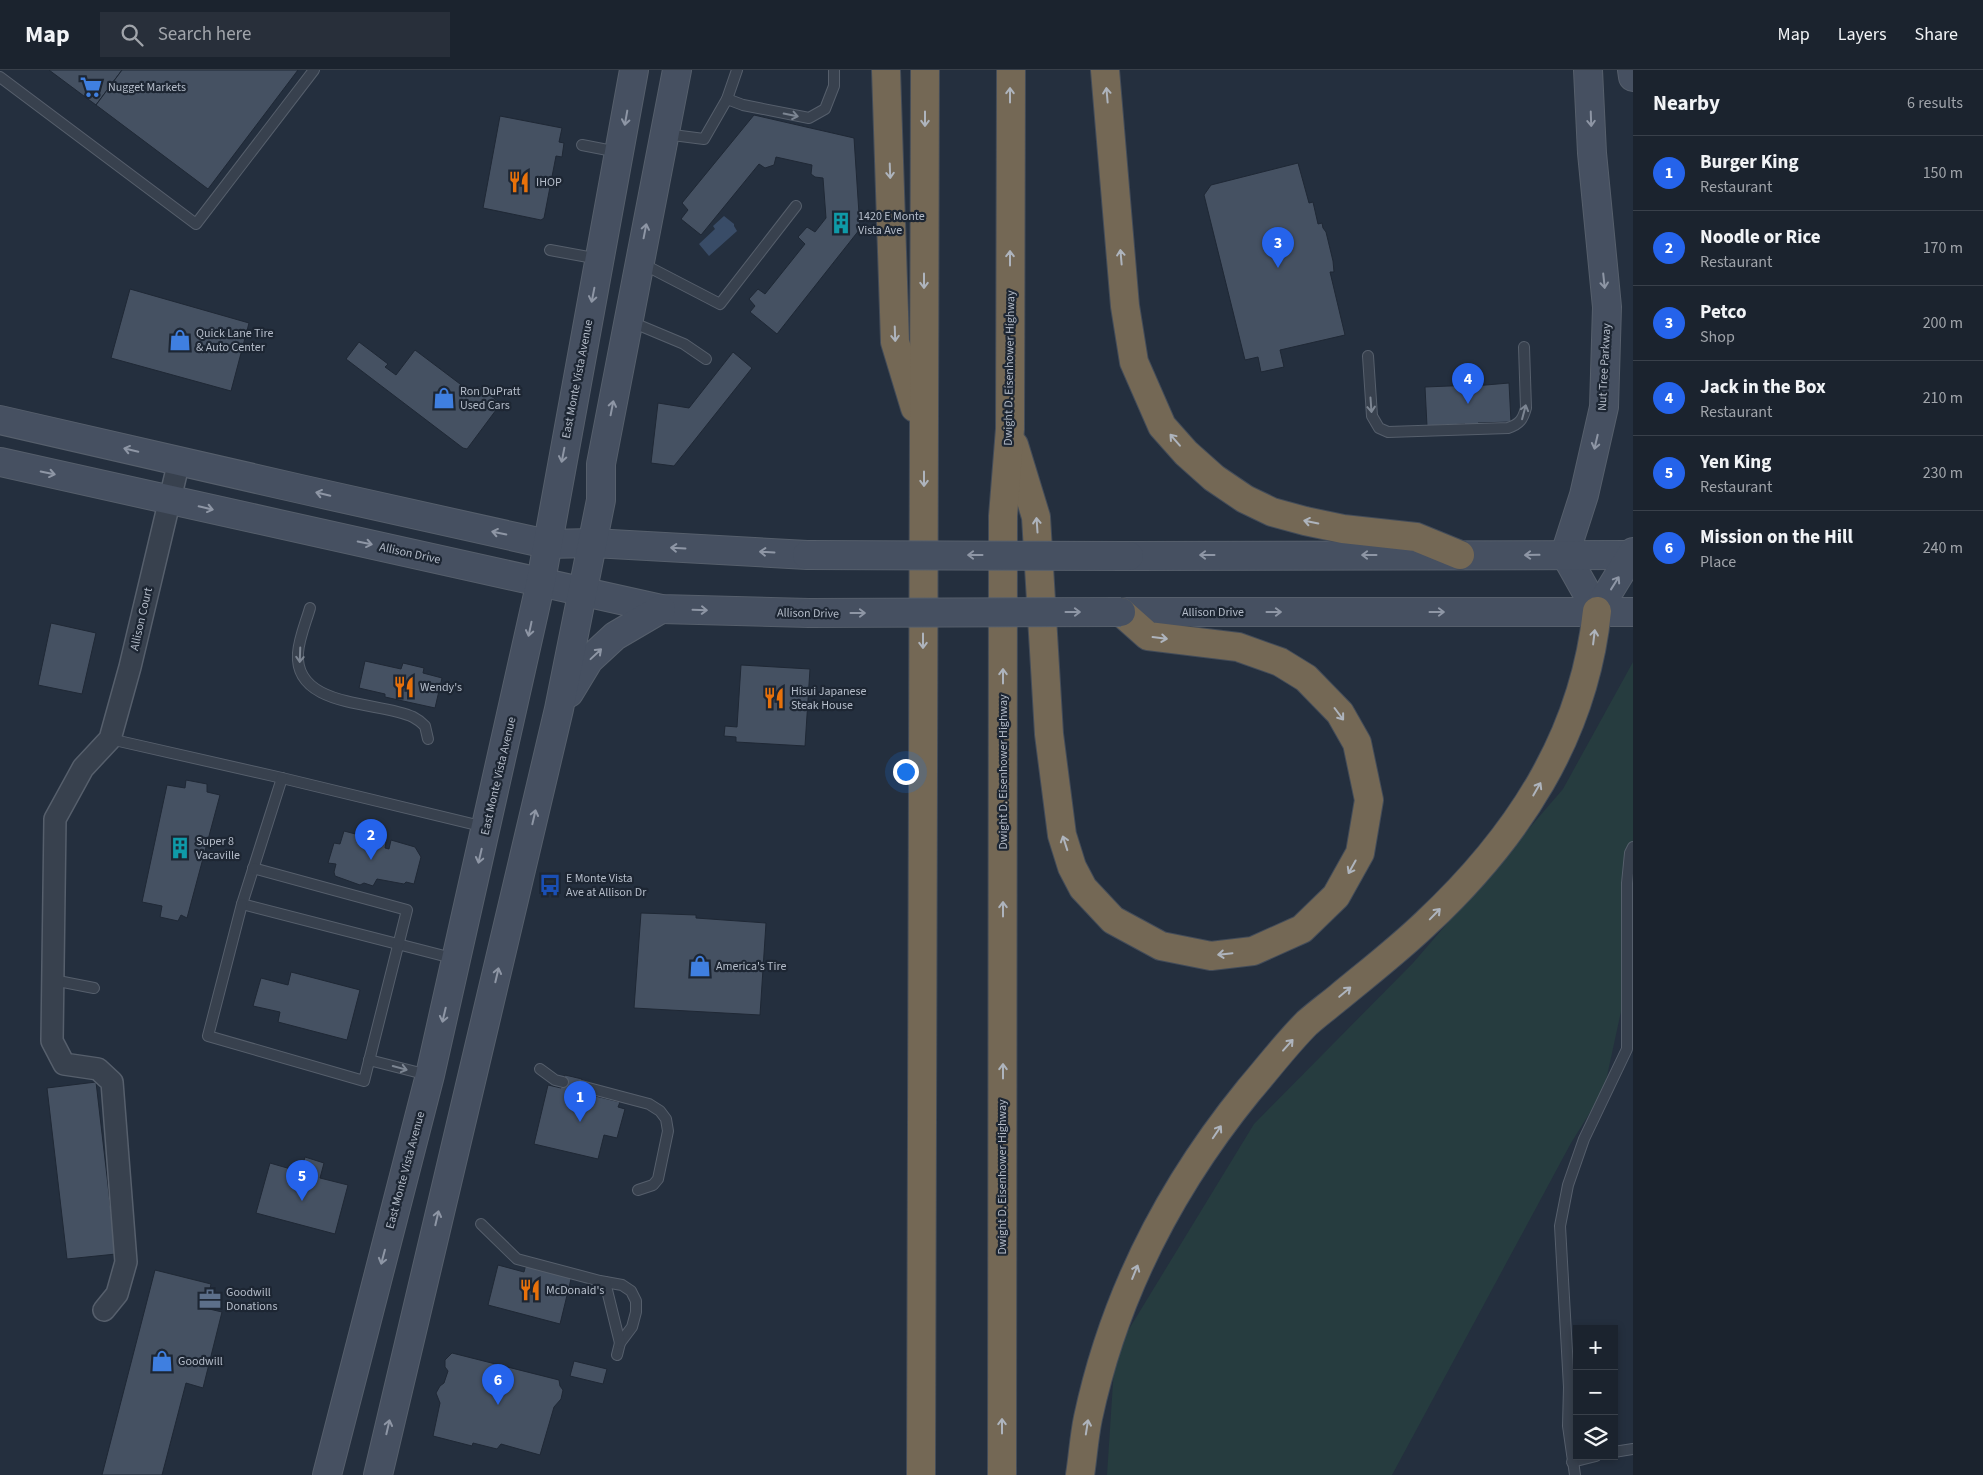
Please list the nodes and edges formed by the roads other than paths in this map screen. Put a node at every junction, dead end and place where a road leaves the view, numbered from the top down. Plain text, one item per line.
1 (314, 70) edge
2 (634, 70) edge
3 (656, 70) edge
4 (676, 70) edge
5 (737, 70) edge
6 (834, 70) edge
7 (886, 70) edge
8 (925, 70) edge
9 (1010, 70) edge
10 (1105, 70) edge
11 (1588, 70) edge
12 (1632, 70) edge
13 (0, 77) edge
14 (1633, 77) edge
15 (727, 99) junction
16 (664, 134) junction
17 (582, 145) dead end
18 (620, 152) junction
19 (653, 193) junction
20 (796, 206) dead end
21 (550, 250) dead end
22 (600, 259) junction
23 (639, 262) junction
24 (628, 321) junction
25 (1524, 347) dead end
26 (1368, 356) dead end
27 (706, 359) dead end
28 (0, 420) edge
29 (1010, 429) junction
30 (924, 437) junction
31 (179, 461) junction
32 (0, 462) edge
33 (170, 500) junction
34 (593, 543) junction
35 (547, 544) junction
36 (1565, 554) junction
37 (1633, 554) edge
38 (1460, 555) junction
39 (541, 582) junction
40 (583, 592) junction
41 (310, 608) dead end
42 (662, 609) junction
43 (1597, 611) junction
44 (1121, 612) junction
45 (1633, 612) edge
46 (559, 709) junction
47 (110, 739) junction
48 (428, 739) dead end
49 (282, 778) junction
50 (486, 827) junction
51 (1633, 847) edge
52 (253, 868) junction
53 (1630, 900) edge
54 (242, 904) junction
55 (398, 944) junction
56 (456, 959) junction
57 (53, 980) junction
58 (94, 988) dead end
59 (369, 1060) junction
60 (540, 1069) dead end
61 (430, 1075) junction
62 (563, 1082) dead end
63 (580, 1086) dead end
64 (638, 1190) dead end
65 (481, 1224) dead end
66 (605, 1282) junction
67 (104, 1310) dead end
68 (620, 1343) junction
69 (617, 1355) dead end
70 (1633, 1449) edge
71 (1618, 1451) edge
72 (1580, 1460) edge
73 (1572, 1462) junction
74 (327, 1475) edge
75 (378, 1475) edge
76 (921, 1475) edge
77 (1002, 1475) edge
78 (1080, 1475) edge
79 (1575, 1475) edge

1 - 13 lane
2 -> 18 main road, East Monte Vista Avenue
3 - 19 main road
4 - 16 main road
5 - 15 lane
15 -> 6 lane
7 -> 30 highway
8 -> 30 highway
29 -> 9 highway, Dwight D. Eisenhower Highway
38 -> 10 highway
11 -> 36 main road, Nut Tree Parkway
12 - 14 main road
15 - 16 lane
16 - 19 main road
17 - 18 lane
18 - 22 main road, East Monte Vista Avenue
23 -> 19 main road
20 - 23 lane
21 - 22 lane
22 -> 35 main road, East Monte Vista Avenue
23 - 24 main road
24 - 27 lane
34 -> 24 main road
26 -> 25 lane
31 -> 28 main road
44 -> 29 highway
77 -> 29 highway, Dwight D. Eisenhower Highway
30 -> 76 highway
31 - 33 street, Allison Court
35 -> 31 main road
32 -> 33 main road, Allison Drive
33 -> 39 main road, Allison Drive
33 - 47 street, Allison Court
34 - 35 main road
38 -> 34 main road, bridge
34 - 40 main road
35 - 39 main road, East Monte Vista Avenue
36 - 37 main road
36 -> 38 main road
36 - 43 main road
43 -> 37 main road
39 - 40 main road, Allison Drive
39 -> 50 main road, East Monte Vista Avenue
40 - 42 main road, Allison Drive
40 - 46 main road
41 -> 48 lane
42 -> 44 main road, Allison Drive, bridge
46 -> 42 main road
44 -> 43 main road, Allison Drive
43 - 45 main road, Allison Drive
78 -> 43 highway
75 -> 46 main road
47 - 49 lane
47 - 57 street, Allison Court
49 - 50 lane
49 - 52 lane
50 -> 56 main road, East Monte Vista Avenue
51 - 53 lane
52 - 54 lane
52 - 55 lane
53 - 73 lane
54 - 55 lane
54 - 59 lane
55 - 56 lane
55 - 59 lane
56 -> 61 main road, East Monte Vista Avenue
57 - 58 lane
57 - 67 street, Allison Court
59 -> 61 lane
60 - 62 lane
61 -> 74 main road, East Monte Vista Avenue
63 - 64 lane
65 - 66 lane
66 - 68 lane
66 - 68 lane
68 - 69 lane
70 - 71 lane
72 - 73 lane
73 - 79 lane

